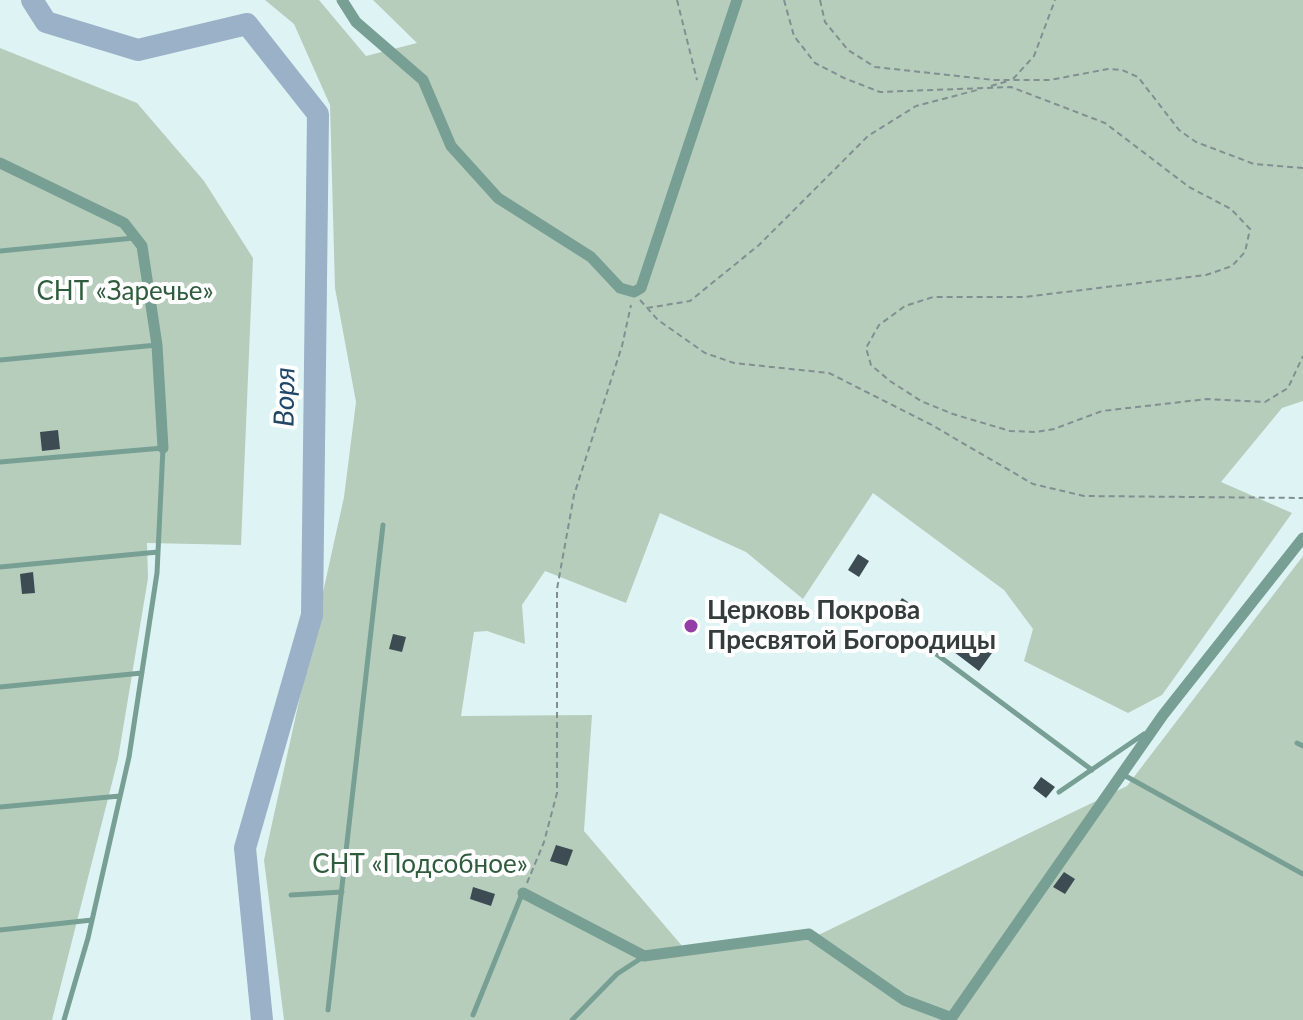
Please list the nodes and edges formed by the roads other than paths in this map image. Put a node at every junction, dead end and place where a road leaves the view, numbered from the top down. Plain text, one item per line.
1 (342, 0) edge
2 (737, 0) edge
3 (0, 163) edge
4 (136, 238) junction
5 (0, 251) edge
6 (157, 345) junction
7 (0, 360) edge
8 (163, 448) junction
9 (0, 462) edge
10 (383, 525) dead end
11 (1303, 538) edge
12 (158, 552) junction
13 (0, 567) edge
14 (912, 636) dead end
15 (142, 673) junction
16 (0, 687) edge
17 (1154, 728) junction
18 (1092, 770) junction
19 (1121, 773) junction
20 (1059, 792) dead end
21 (120, 796) junction
22 (0, 807) edge
23 (1303, 874) edge
24 (342, 892) junction
25 (523, 893) joint
26 (291, 895) dead end
27 (92, 920) junction
28 (0, 930) edge
29 (644, 956) junction
30 (328, 1010) dead end
31 (473, 1015) dead end
32 (951, 1019) edge
33 (64, 1020) edge
34 (572, 1020) edge

1 - 2 street
3 - 4 street
4 - 5 lane
4 - 6 street
6 - 7 lane
6 - 8 street
8 - 9 lane
8 - 12 lane
10 - 24 lane
11 - 17 street
12 - 13 lane
12 - 15 lane
14 - 18 lane
15 - 16 lane
15 - 21 lane
17 - 18 lane
17 - 19 street
18 - 20 lane
19 - 23 lane
19 - 32 street
21 - 22 lane
21 - 27 lane
24 - 26 lane
24 - 30 lane
25 - 29 street
25 - 31 lane
27 - 28 lane
27 - 33 lane
29 - 32 street
29 - 34 lane

